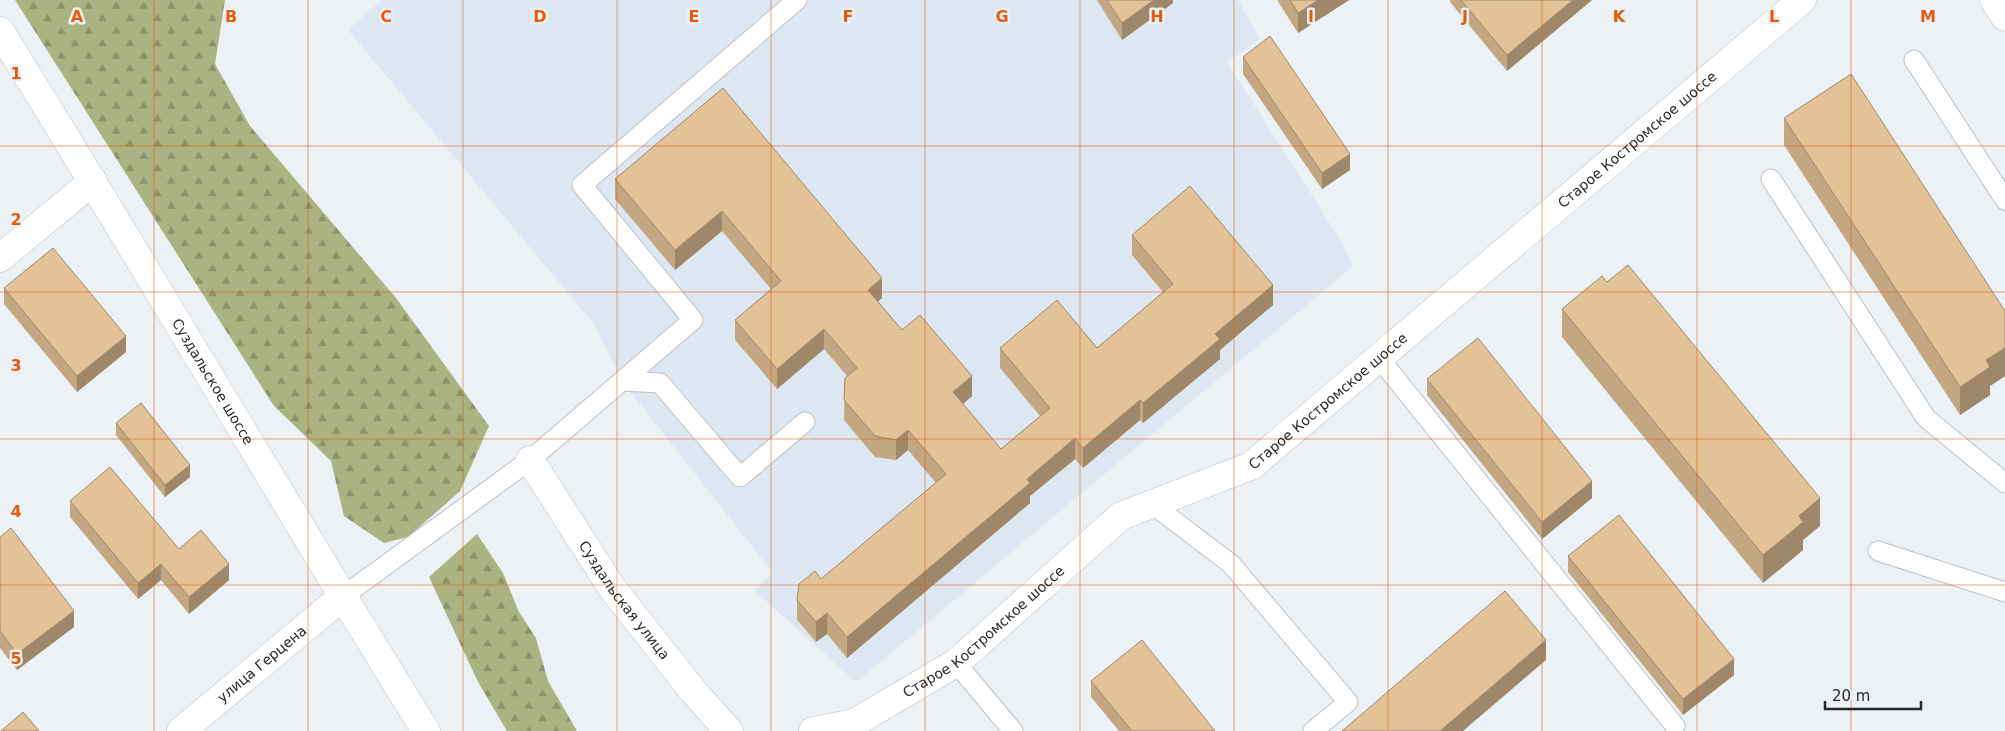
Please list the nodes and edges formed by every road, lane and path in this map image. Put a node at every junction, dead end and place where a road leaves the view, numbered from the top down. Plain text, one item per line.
1 (797, 0) edge
2 (1802, 0) edge
3 (1994, 0) edge
4 (2005, 17) edge
5 (0, 30) edge
6 (1914, 60) dead end
7 (1771, 179) dead end
8 (93, 181) junction
9 (2005, 200) edge
10 (0, 258) edge
11 (1379, 358) junction
12 (622, 381) junction
13 (805, 422) dead end
14 (530, 460) junction
15 (2005, 484) edge
16 (1152, 504) junction
17 (1878, 551) dead end
18 (2005, 592) edge
19 (342, 597) junction
20 (956, 663) junction
21 (1675, 726) dead end
22 (181, 731) edge
23 (426, 731) edge
24 (729, 731) edge
25 (813, 731) edge
26 (1013, 731) edge
27 (1313, 731) edge

1 - 12 lane
2 - 11 street, Старое Костромское шоссе
3 - 4 street
5 - 8 street, Суздальское шоссе
6 - 9 lane
7 - 15 lane
8 - 10 street
8 - 19 street, Суздальское шоссе
11 - 16 street, Старое Костромское шоссе
11 - 21 lane
12 - 13 lane
12 - 14 lane
14 - 19 lane
14 - 24 street, Суздальская улица
16 - 20 street, Старое Костромское шоссе
16 - 27 lane
17 - 18 lane
19 - 22 street, улица Герцена
19 - 23 street, Суздальское шоссе
20 - 25 street, Старое Костромское шоссе
20 - 26 lane

